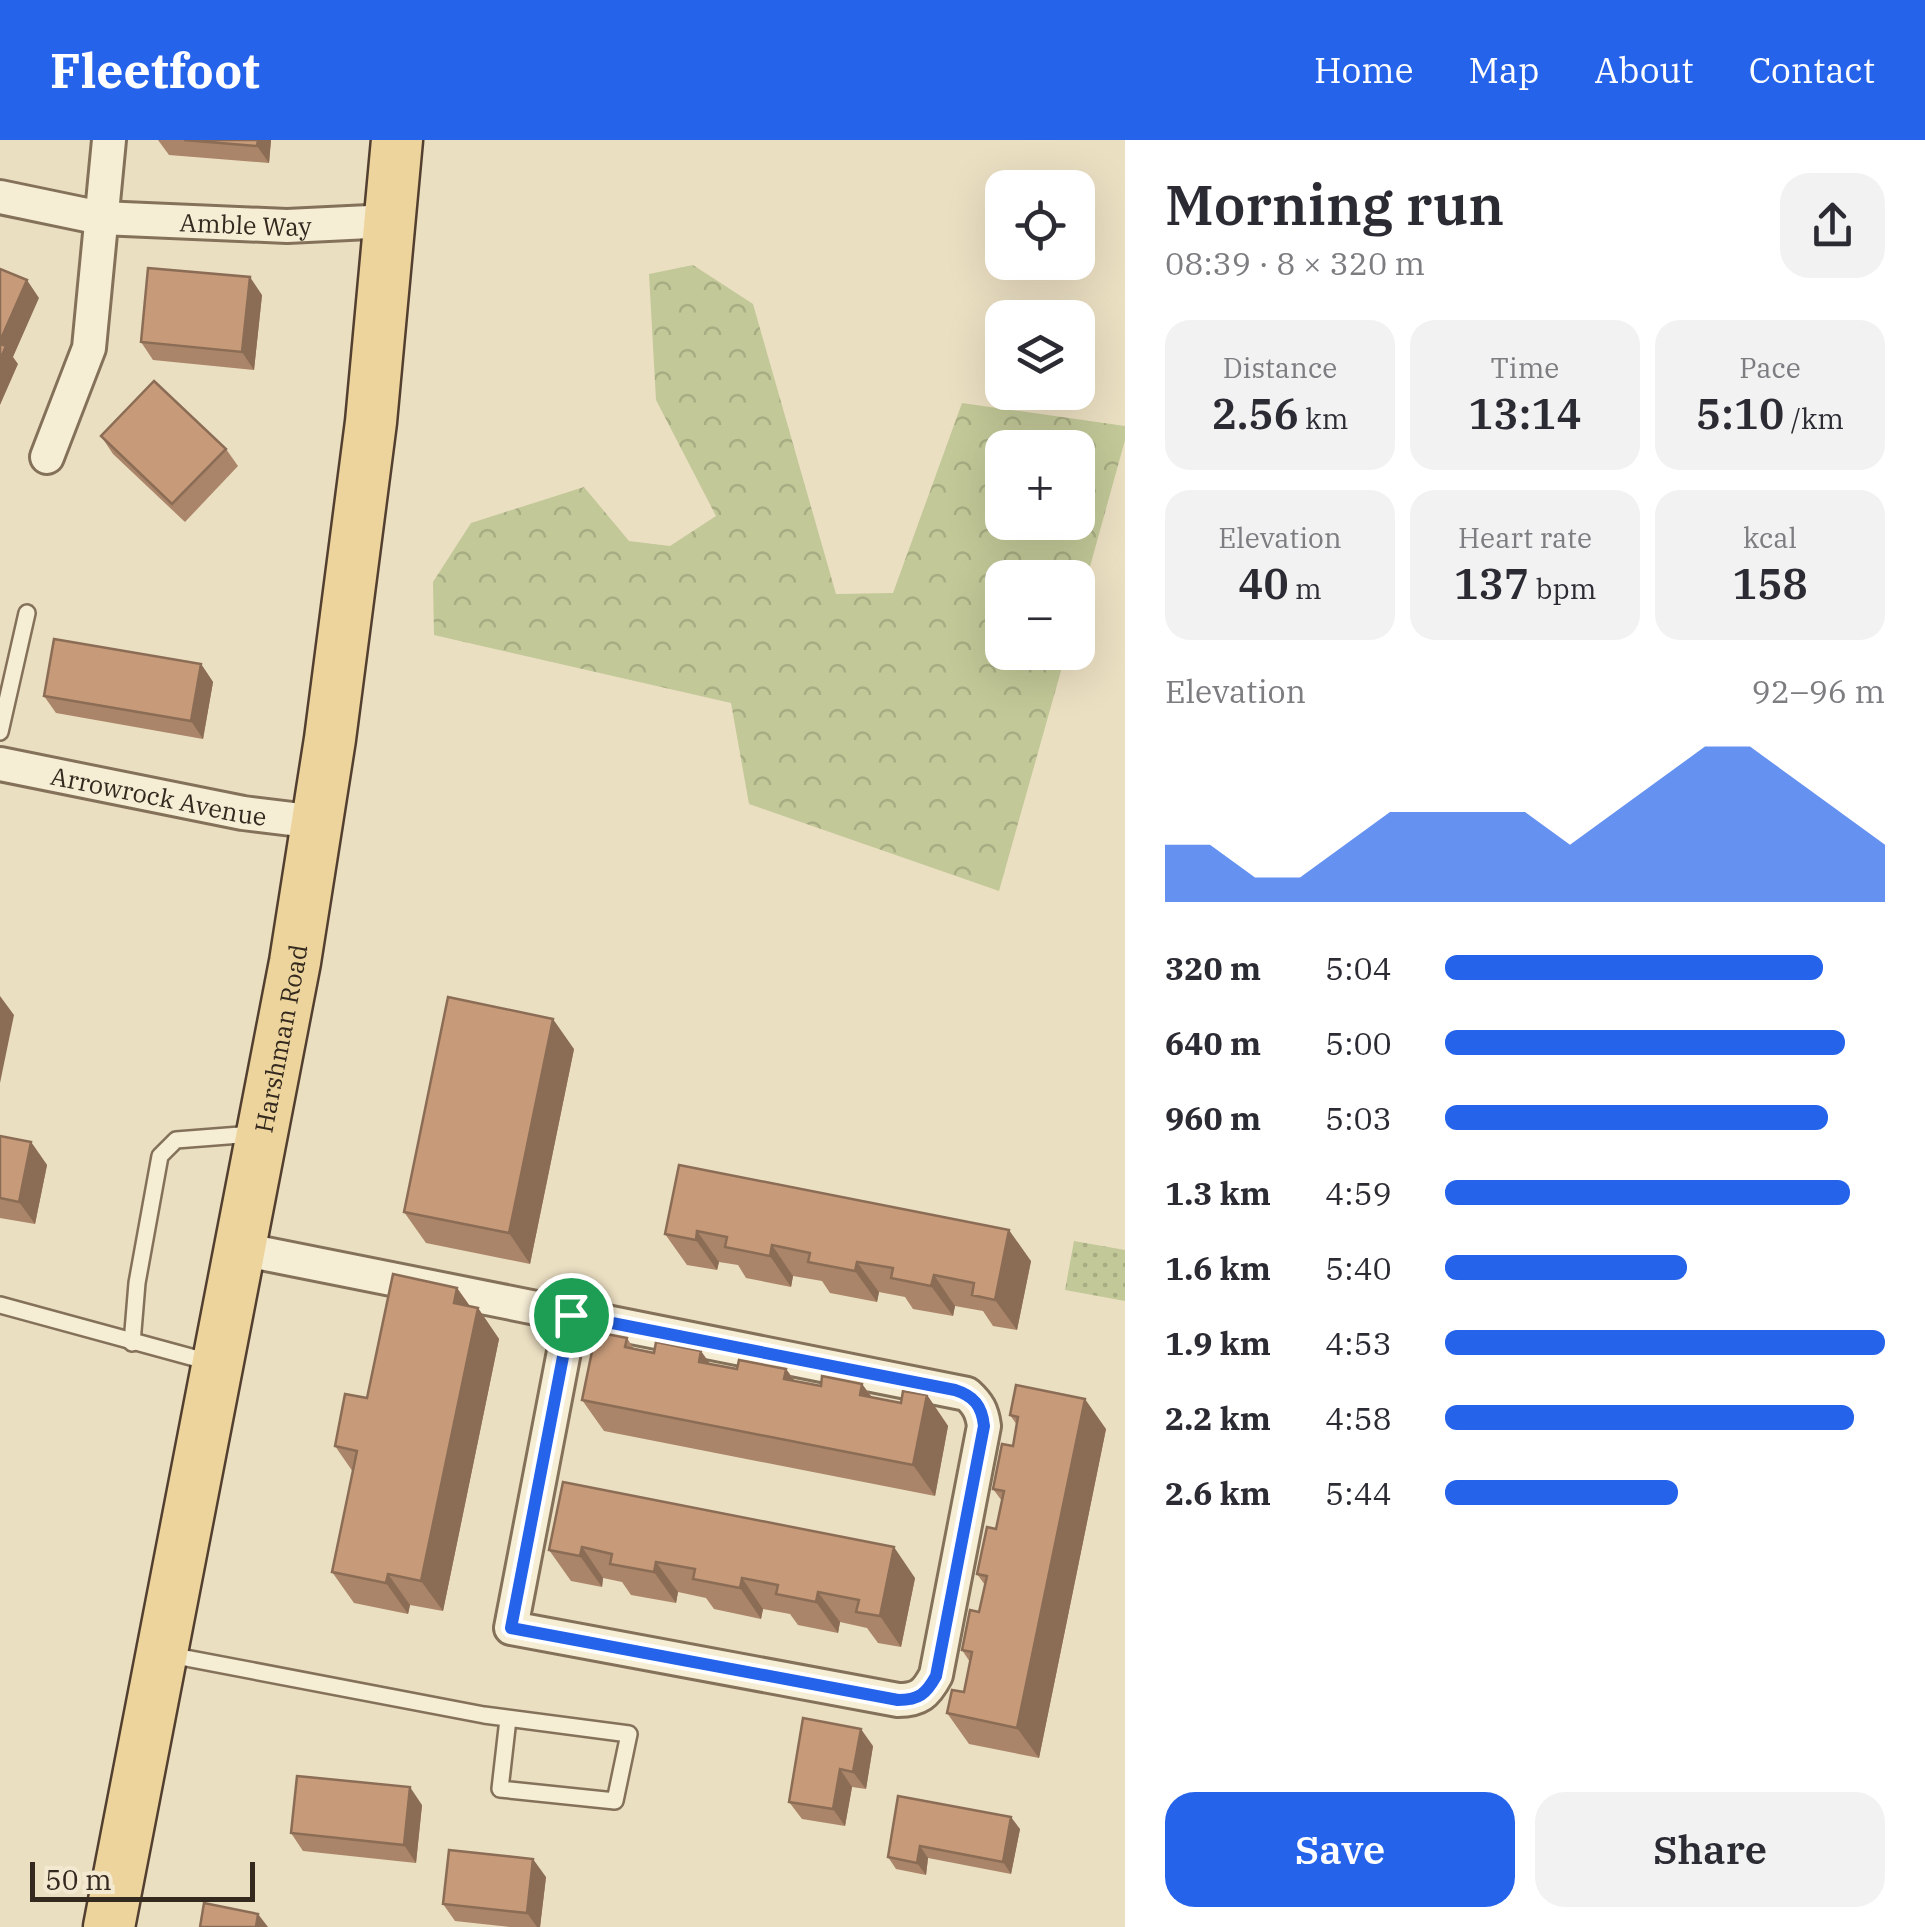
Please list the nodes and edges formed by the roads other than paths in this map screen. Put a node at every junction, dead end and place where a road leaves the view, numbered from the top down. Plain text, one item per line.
1 (108, 140) edge
2 (396, 140) edge
3 (0, 198) edge
4 (101, 218) junction
5 (390, 221) junction
6 (47, 457) dead end
7 (26, 613) dead end
8 (0, 732) edge
9 (0, 764) edge
10 (318, 822) junction
11 (262, 1134) junction
12 (240, 1249) junction
13 (0, 1305) edge
14 (571, 1315) junction
15 (132, 1342) junction
16 (217, 1364) junction
17 (161, 1653) junction
18 (508, 1719) junction
19 (109, 1927) edge

1 - 4 street
2 - 5 main road, Harshman Road
3 - 4 street, Amble Way
4 - 5 street, Amble Way
4 - 6 street
5 - 10 main road, Harshman Road
7 - 8 lane
9 - 10 street, Arrowrock Avenue
10 - 11 main road, Harshman Road
11 - 12 main road, Harshman Road
11 - 15 lane
12 - 14 street
12 - 16 main road, Harshman Road
13 - 15 lane
14 - 14 street
15 - 16 lane
16 - 17 main road, Harshman Road
17 - 18 lane
17 - 19 main road, Harshman Road
18 - 18 lane

